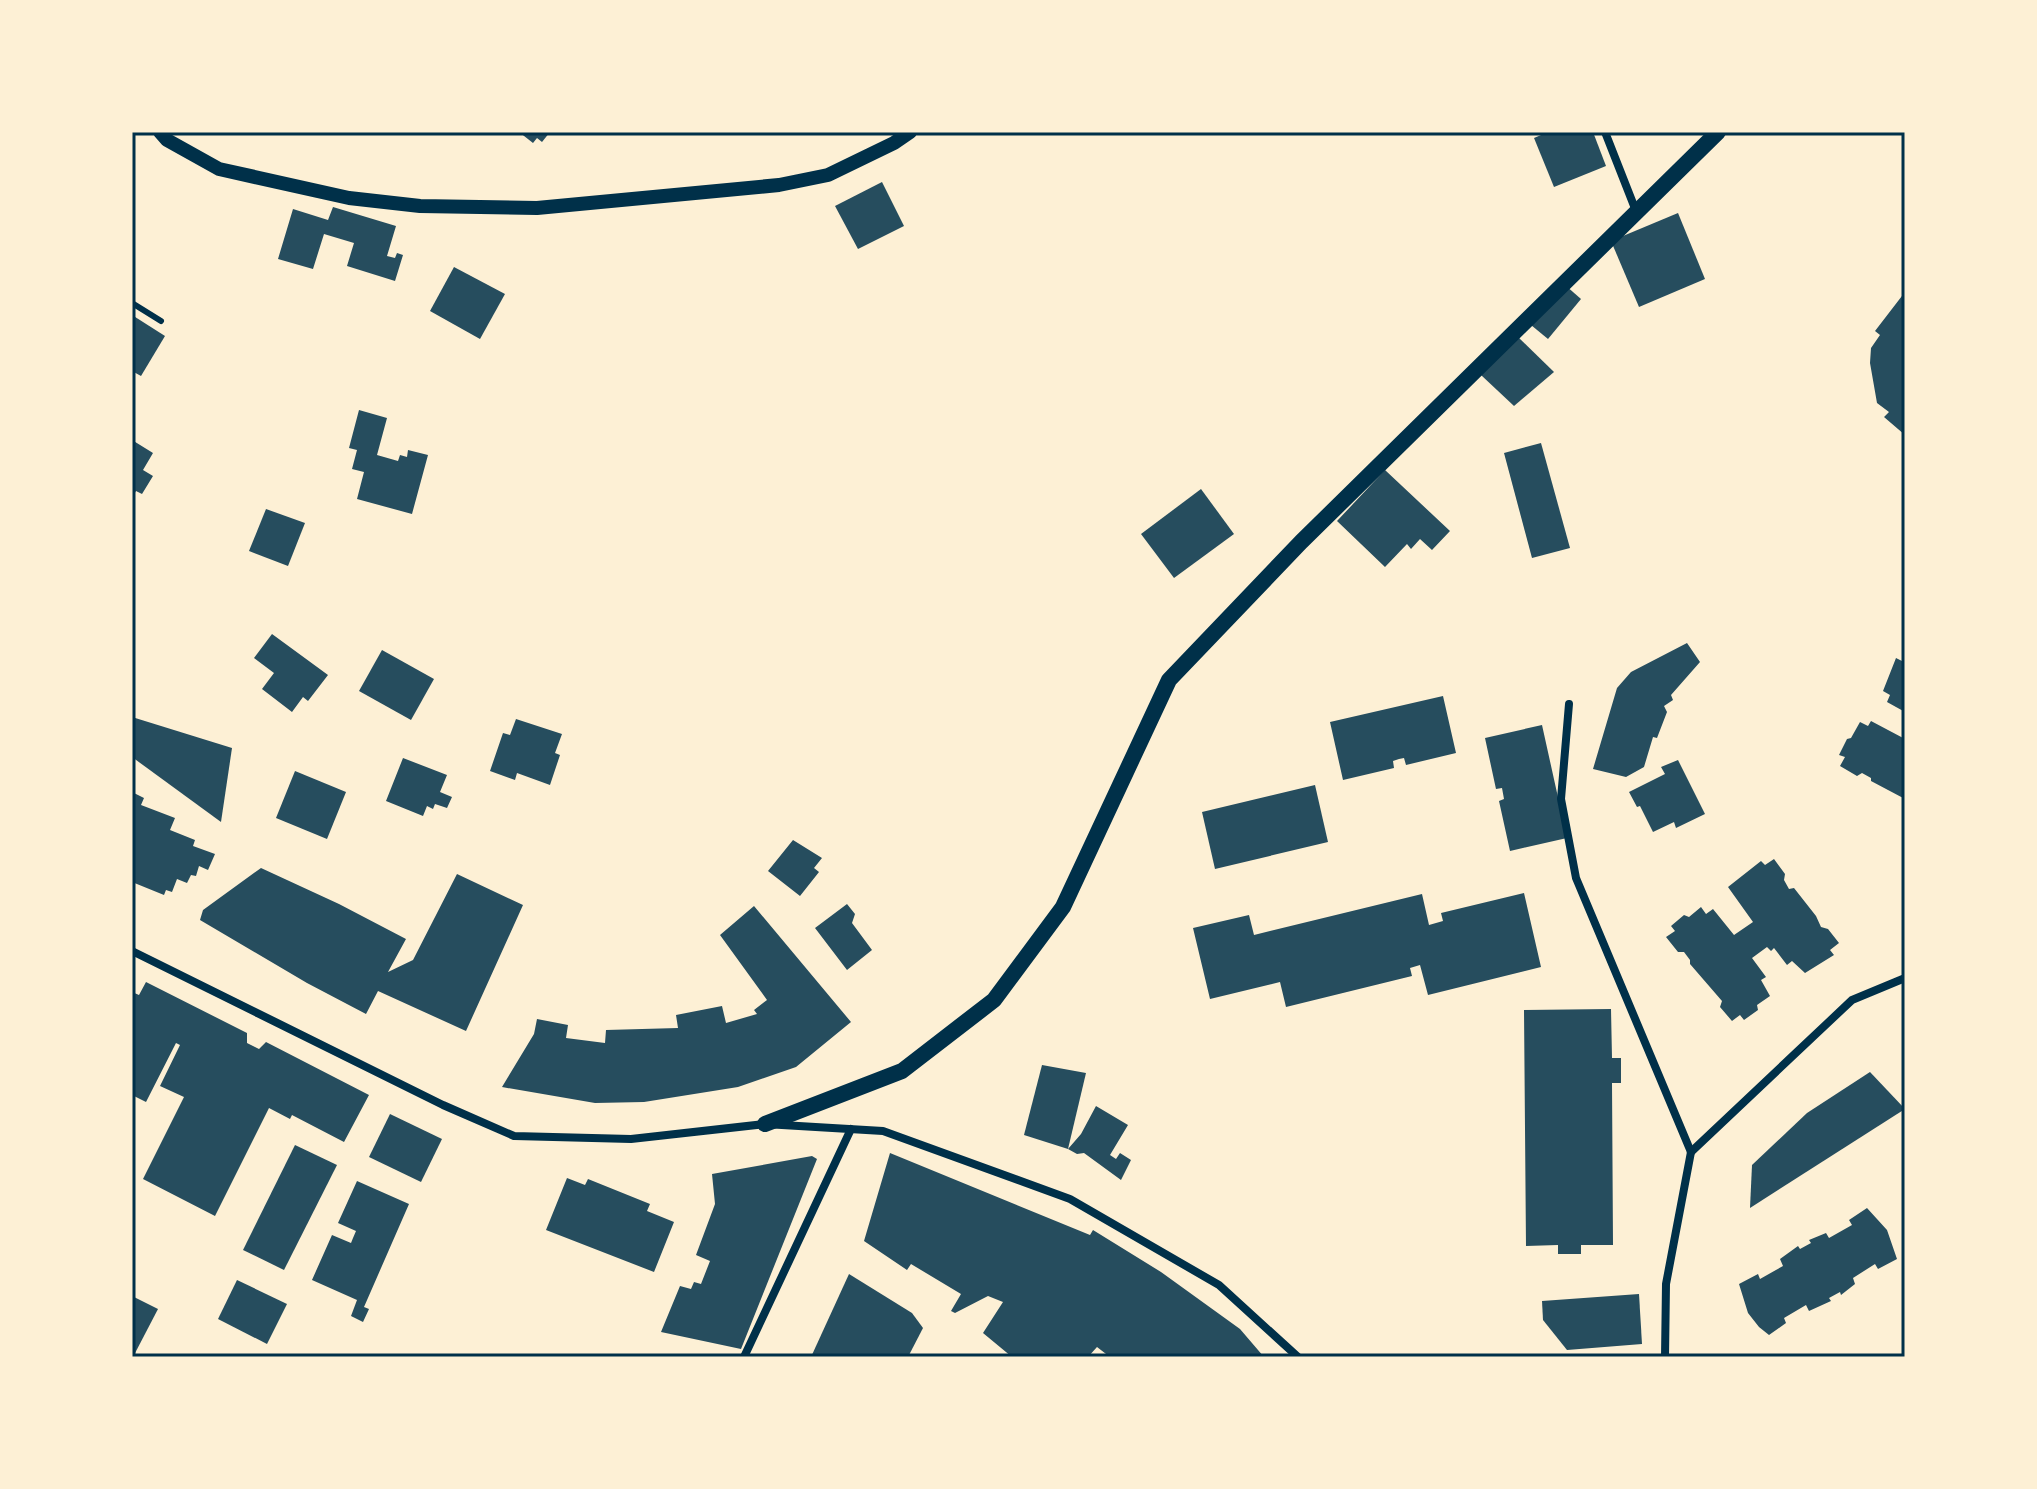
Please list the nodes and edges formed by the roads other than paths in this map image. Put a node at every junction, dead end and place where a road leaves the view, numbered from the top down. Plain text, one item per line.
1 (160, 132) edge
2 (910, 132) edge
3 (1605, 132) edge
4 (1718, 132) edge
5 (1636, 211) junction
6 (132, 303) edge
7 (161, 321) dead end
8 (1569, 704) dead end
9 (132, 951) edge
10 (1905, 978) edge
11 (765, 1124) junction
12 (851, 1129) junction
13 (1691, 1152) junction
14 (744, 1357) edge
15 (1298, 1357) edge
16 (1665, 1357) edge

1 - 2 street
3 - 5 street
4 - 5 main road
5 - 11 main road
6 - 7 lane
8 - 13 street
9 - 11 street
10 - 13 street
11 - 12 street
12 - 14 street
12 - 15 street
13 - 16 street

